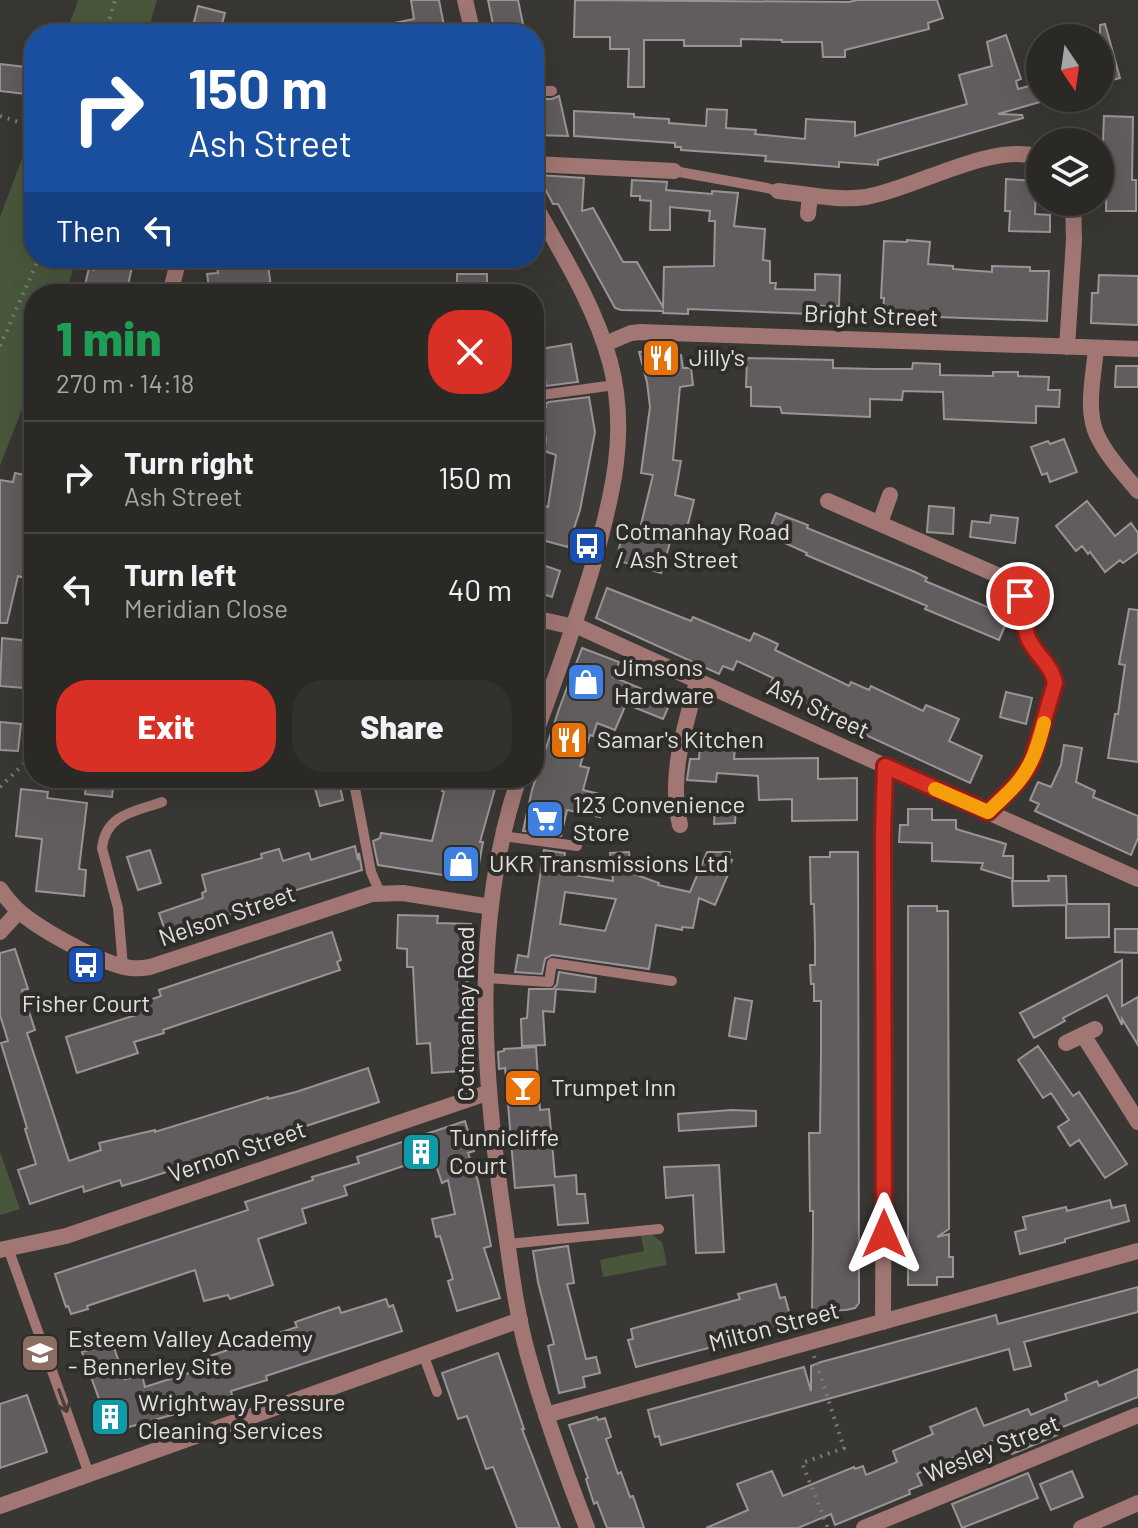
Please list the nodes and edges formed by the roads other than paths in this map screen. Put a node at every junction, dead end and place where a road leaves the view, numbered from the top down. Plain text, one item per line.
1 (465, 0) edge
2 (471, 24) edge
3 (544, 91) edge
4 (552, 91) dead end
5 (1026, 155) edge
6 (544, 164) edge
7 (674, 171) joint
8 (778, 191) joint
9 (810, 195) junction
10 (808, 214) dead end
11 (1073, 216) edge
12 (544, 222) edge
13 (605, 344) junction
14 (1067, 347) junction
15 (1096, 348) junction
16 (1138, 349) edge
17 (615, 385) junction
18 (544, 395) edge
19 (1138, 491) edge
20 (890, 495) dead end
21 (828, 501) dead end
22 (880, 523) junction
23 (544, 620) edge
24 (575, 626) junction
25 (698, 679) junction
26 (544, 710) edge
27 (885, 766) junction
28 (355, 788) edge
29 (516, 788) edge
30 (162, 802) dead end
31 (988, 812) junction
32 (680, 825) dead end
33 (502, 836) junction
34 (577, 846) dead end
35 (1138, 879) edge
36 (0, 889) edge
37 (380, 893) junction
38 (491, 907) junction
39 (19, 911) junction
40 (0, 932) edge
41 (123, 967) junction
42 (486, 978) junction
43 (672, 981) dead end
44 (1066, 1043) dead end
45 (487, 1093) junction
46 (1138, 1122) edge
47 (659, 1229) dead end
48 (507, 1244) junction
49 (4, 1249) edge
50 (1138, 1251) edge
51 (520, 1320) junction
52 (883, 1322) junction
53 (423, 1354) junction
54 (437, 1392) dead end
55 (546, 1415) junction
56 (1138, 1415) edge
57 (89, 1474) junction
58 (1138, 1503) edge
59 (0, 1506) edge
60 (587, 1528) edge
61 (864, 1528) edge
62 (1081, 1528) edge

1 - 2 street
3 - 4 lane
5 - 9 street
6 - 7 street
7 - 8 lane
8 - 9 street
9 - 10 street
11 - 14 street
12 - 13 street
13 - 14 street, Bright Street
13 - 17 street
14 - 15 street, Bright Street
15 - 16 street, Bright Street
15 - 19 street
17 - 18 lane
17 - 24 street
20 - 22 street
21 - 22 street
22 - 31 street
23 - 24 street, Ash Street
24 - 25 street, Ash Street
24 - 26 street
25 - 27 street, Ash Street
25 - 32 street
27 - 31 street, Ash Street
27 - 52 street
28 - 37 lane
29 - 33 street, Cotmanhay Road
30 - 41 lane
31 - 35 street, Ash Street
33 - 34 lane
33 - 38 street, Cotmanhay Road
36 - 39 street, Nelson Street
37 - 38 street, Nelson Street
37 - 41 street, Nelson Street
38 - 42 street, Cotmanhay Road
39 - 40 street
39 - 41 street, Nelson Street
42 - 43 lane
42 - 45 street, Cotmanhay Road
44 - 46 street
45 - 48 street, Cotmanhay Road
45 - 49 street, Vernon Street
47 - 48 lane
48 - 51 street, Cotmanhay Road
49 -> 57 lane
50 - 52 street, Milton Street
51 - 53 street
51 - 55 street, Cotmanhay Road
52 - 55 street, Milton Street
53 - 54 lane
53 - 57 street
55 - 60 street, Cotmanhay Road
56 - 61 street, Wesley Street
57 - 59 street
58 - 62 street

